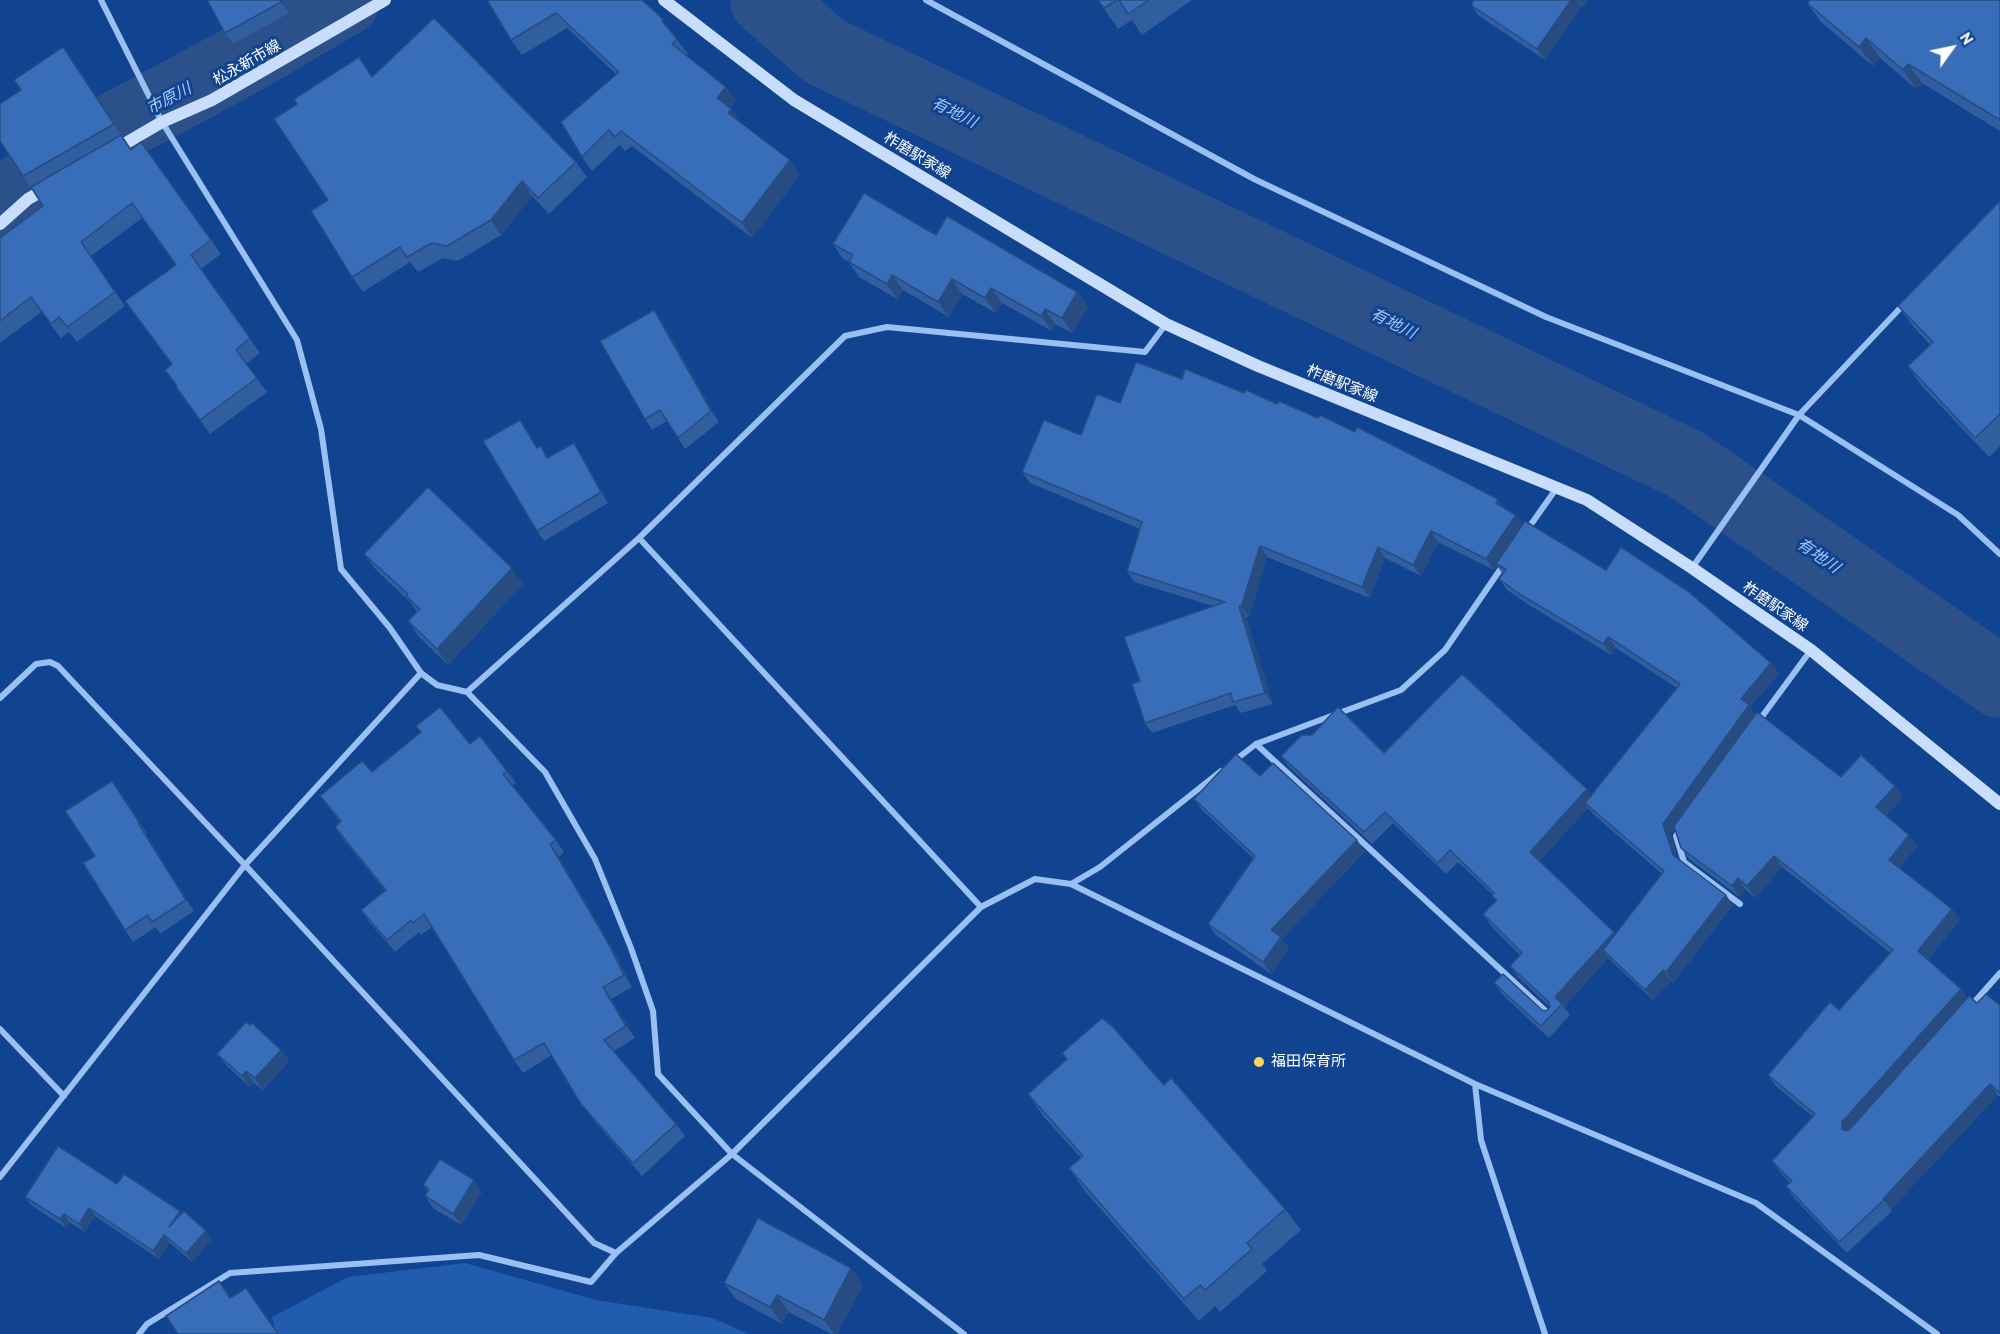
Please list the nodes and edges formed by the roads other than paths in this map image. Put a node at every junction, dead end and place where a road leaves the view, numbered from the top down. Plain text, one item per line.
1 (101, 0) edge
2 (385, 0) edge
3 (664, 0) edge
4 (926, 0) edge
5 (162, 122) junction
6 (100, 158) edge
7 (59, 181) edge
8 (0, 224) edge
9 (1911, 296) edge
10 (1166, 324) junction
11 (1799, 415) junction
12 (1556, 489) junction
13 (1523, 536) edge
14 (639, 538) junction
15 (2000, 554) edge
16 (1510, 555) edge
17 (1692, 568) junction
18 (1811, 650) junction
19 (421, 673) junction
20 (467, 692) junction
21 (0, 698) edge
22 (1757, 724) edge
23 (1256, 744) junction
24 (2000, 804) edge
25 (1682, 826) edge
26 (245, 865) junction
27 (1071, 884) junction
28 (1740, 904) dead end
29 (981, 907) junction
30 (2000, 974) edge
31 (1553, 1017) edge
32 (1961, 1017) edge
33 (0, 1029) edge
34 (1475, 1084) junction
35 (64, 1096) junction
36 (732, 1154) junction
37 (0, 1177) edge
38 (616, 1252) junction
39 (139, 1334) edge
40 (964, 1334) edge
41 (1545, 1334) edge
42 (1937, 1334) edge

1 - 5 street
2 - 5 main road, 松永新市線
3 - 10 main road, 柞磨駅家線
4 - 11 street
5 - 6 main road, 松永新市線
5 - 19 street
7 - 8 main road
9 - 11 street
10 - 12 main road, 柞磨駅家線
10 - 14 street
11 - 15 street
11 - 17 street
12 - 13 street
12 - 17 main road, 柞磨駅家線
14 - 20 street
14 - 29 street
16 - 23 street
17 - 18 main road, 柞磨駅家線
18 - 22 street
18 - 24 main road, 柞磨駅家線
19 - 20 street
19 - 26 street
20 - 36 street
21 - 26 street
23 - 27 street
23 - 31 street
25 - 28 street
26 - 35 street
26 - 38 street
27 - 29 street
27 - 34 street
29 - 36 street
30 - 32 street
33 - 35 street
34 - 41 street
34 - 42 street
35 - 37 street
36 - 38 street
36 - 40 street
38 - 39 street

